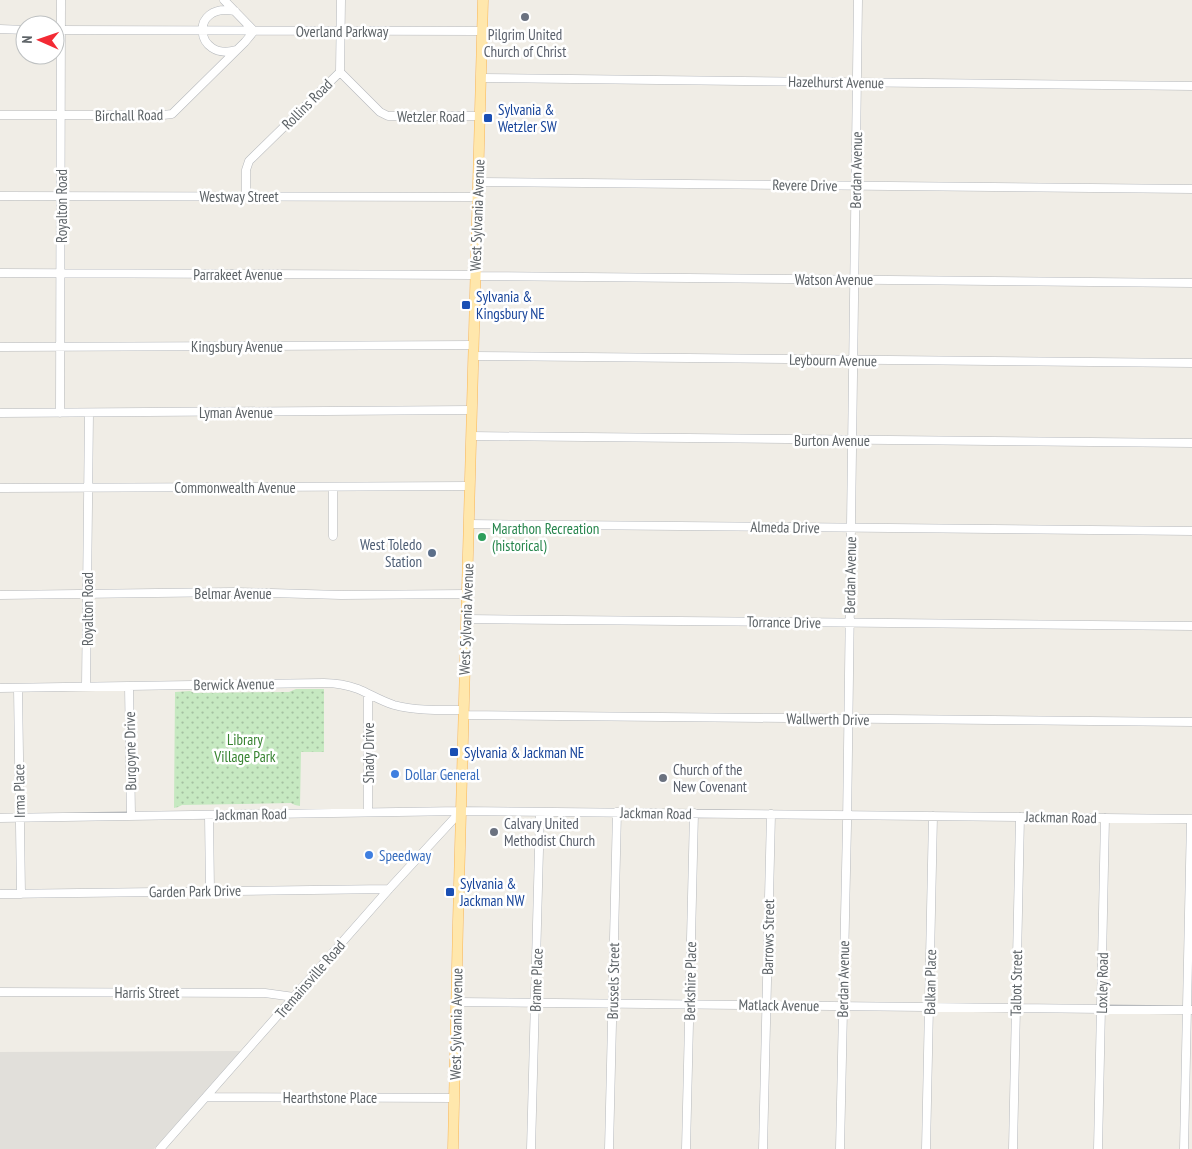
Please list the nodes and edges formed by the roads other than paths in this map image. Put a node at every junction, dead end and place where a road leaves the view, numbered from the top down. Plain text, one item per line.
1 (61, 0) edge
2 (224, 0) edge
3 (341, 0) edge
4 (483, 0) edge
5 (858, 0) edge
6 (236, 11) junction
7 (60, 15) edge
8 (0, 30) edge
9 (15, 30) edge
10 (65, 30) edge
11 (202, 30) junction
12 (254, 31) junction
13 (341, 31) junction
14 (482, 32) junction
15 (236, 50) junction
16 (59, 65) edge
17 (340, 72) junction
18 (481, 78) junction
19 (857, 82) junction
20 (1192, 86) edge
21 (0, 115) edge
22 (61, 115) junction
23 (480, 116) junction
24 (478, 182) junction
25 (855, 186) junction
26 (1192, 189) edge
27 (0, 196) edge
28 (61, 196) junction
29 (246, 196) junction
30 (478, 198) junction
31 (0, 273) edge
32 (60, 274) junction
33 (475, 276) junction
34 (854, 280) junction
35 (1192, 283) edge
36 (474, 345) junction
37 (0, 347) edge
38 (60, 347) junction
39 (473, 356) junction
40 (853, 360) junction
41 (1192, 363) edge
42 (472, 410) junction
43 (89, 412) junction
44 (0, 413) edge
45 (60, 413) junction
46 (471, 436) junction
47 (852, 440) junction
48 (1192, 443) edge
49 (470, 486) junction
50 (333, 487) junction
51 (0, 488) edge
52 (88, 488) junction
53 (469, 524) junction
54 (851, 527) junction
55 (1192, 531) edge
56 (333, 536) dead end
57 (87, 594) junction
58 (467, 594) junction
59 (0, 595) edge
60 (466, 619) junction
61 (849, 623) junction
62 (1192, 626) edge
63 (86, 686) junction
64 (129, 686) junction
65 (0, 688) edge
66 (18, 688) junction
67 (368, 694) junction
68 (464, 712) junction
69 (848, 719) junction
70 (1192, 722) edge
71 (461, 811) junction
72 (368, 812) junction
73 (540, 812) junction
74 (617, 812) junction
75 (694, 813) junction
76 (771, 814) junction
77 (209, 815) junction
78 (847, 815) junction
79 (132, 816) junction
80 (933, 816) junction
81 (1020, 817) junction
82 (0, 818) edge
83 (20, 818) junction
84 (1106, 818) junction
85 (1192, 819) edge
86 (389, 889) junction
87 (210, 891) junction
88 (0, 894) edge
89 (21, 894) junction
90 (0, 992) edge
91 (294, 997) junction
92 (456, 1002) junction
93 (535, 1002) junction
94 (612, 1003) junction
95 (690, 1004) junction
96 (767, 1005) junction
97 (842, 1006) junction
98 (929, 1007) junction
99 (1016, 1008) junction
100 (1102, 1009) junction
101 (1190, 1010) edge
102 (206, 1097) junction
103 (454, 1098) junction
104 (160, 1149) edge
105 (453, 1149) edge
106 (531, 1149) edge
107 (609, 1149) edge
108 (686, 1149) edge
109 (763, 1149) edge
110 (840, 1149) edge
111 (926, 1149) edge
112 (1013, 1149) edge
113 (1098, 1149) edge
114 (1184, 1149) edge

1 - 7 street, Royalton Road
2 - 6 street
3 - 13 street, Rollins Road
4 - 14 main road, West Sylvania Avenue
5 - 19 street, Berdan Avenue
6 - 11 street
6 - 12 street
8 - 9 street
10 - 11 street, Overland Parkway
11 - 12 street, Overland Parkway
11 - 15 street
12 - 13 street, Overland Parkway
12 - 15 street, Birchall Road
13 - 14 street, Overland Parkway
13 - 17 street, Rollins Road
14 - 18 main road, West Sylvania Avenue
15 - 22 street, Birchall Road
16 - 22 street, Royalton Road
17 - 23 street, Wetzler Road
17 - 29 street, Rollins Road
18 - 19 street, Hazelhurst Avenue
18 - 23 main road, West Sylvania Avenue
19 - 20 street, Hazelhurst Avenue
19 - 25 street, Berdan Avenue
21 - 22 street, Birchall Road
22 - 28 street, Royalton Road
23 - 24 main road, West Sylvania Avenue
24 - 25 street, Revere Drive
24 - 30 main road, West Sylvania Avenue
25 - 26 street, Revere Drive
25 - 34 street, Berdan Avenue
27 - 28 street, Westway Street
28 - 29 street, Westway Street
28 - 32 street, Royalton Road
29 - 30 street, Westway Street
30 - 33 main road, West Sylvania Avenue
31 - 32 street, Parrakeet Avenue
32 - 33 street, Parrakeet Avenue
32 - 38 street, Royalton Road
33 - 34 street, Watson Avenue
33 - 36 main road, West Sylvania Avenue
34 - 35 street, Watson Avenue
34 - 40 street, Berdan Avenue
36 - 38 street, Kingsbury Avenue
36 - 39 main road, West Sylvania Avenue
37 - 38 street, Kingsbury Avenue
38 - 45 street, Royalton Road
39 - 40 street, Leybourn Avenue
39 - 42 main road, West Sylvania Avenue
40 - 41 street, Leybourn Avenue
40 - 47 street, Berdan Avenue
42 - 43 street, Lyman Avenue
42 - 46 main road, West Sylvania Avenue
43 - 45 street, Lyman Avenue
43 - 52 street, Royalton Road
44 - 45 street, Lyman Avenue
46 - 47 street, Burton Avenue
46 - 49 main road, West Sylvania Avenue
47 - 48 street, Burton Avenue
47 - 54 street, Berdan Avenue
49 - 50 street, Commonwealth Avenue
49 - 53 main road, West Sylvania Avenue
50 - 52 street, Commonwealth Avenue
50 - 56 street
51 - 52 street, Commonwealth Avenue
52 - 57 street, Royalton Road
53 - 54 street, Almeda Drive
53 - 58 main road, West Sylvania Avenue
54 - 55 street, Almeda Drive
54 - 61 street, Berdan Avenue
57 - 58 street, Belmar Avenue
57 - 59 street, Belmar Avenue
57 - 63 street, Royalton Road
58 - 60 main road, West Sylvania Avenue
60 - 61 street, Torrance Drive
60 - 68 main road, West Sylvania Avenue
61 - 62 street, Torrance Drive
61 - 69 street, Berdan Avenue
63 - 64 street, Berwick Avenue
63 - 66 street, Berwick Avenue
64 - 67 street, Berwick Avenue
64 - 79 street, Burgoyne Drive
65 - 66 street, Berwick Avenue
66 - 83 street, Irma Place
67 - 68 street, Berwick Avenue
67 - 72 street, Shady Drive
68 - 69 street, Wallwerth Drive
68 - 71 main road, West Sylvania Avenue
69 - 70 street, Wallwerth Drive
69 - 78 street, Berdan Avenue
71 - 72 street, Jackman Road
71 - 73 street, Jackman Road
71 - 86 street, Tremainsville Road
71 - 92 main road, West Sylvania Avenue
72 - 77 street, Jackman Road
73 - 74 street, Jackman Road
73 - 93 street, Brame Place
74 - 75 street, Jackman Road
74 - 94 street, Brussels Street
75 - 76 street, Jackman Road
75 - 95 street, Berkshire Place
76 - 78 street, Jackman Road
76 - 96 street, Barrows Street
77 - 79 street, Jackman Road
77 - 87 street
78 - 80 street, Jackman Road
78 - 97 street, Berdan Avenue
79 - 83 street, Jackman Road
80 - 81 street, Jackman Road
80 - 98 street, Balkan Place
81 - 84 street, Jackman Road
81 - 99 street, Talbot Street
82 - 83 street, Jackman Road
83 - 89 street, Irma Place
84 - 85 street, Jackman Road
84 - 100 street, Loxley Road
85 - 101 street
86 - 87 street, Garden Park Drive
86 - 91 street, Tremainsville Road
87 - 89 street, Garden Park Drive
88 - 89 street, Garden Park Drive
90 - 91 street, Harris Street
91 - 102 street, Tremainsville Road
92 - 93 street, Matlack Avenue
92 - 103 main road, West Sylvania Avenue
93 - 94 street, Matlack Avenue
93 - 106 street, Brame Place
94 - 95 street, Matlack Avenue
94 - 107 street, Brussels Street
95 - 96 street, Matlack Avenue
95 - 108 street, Berkshire Place
96 - 97 street, Matlack Avenue
96 - 109 street, Barrows Street
97 - 98 street, Matlack Avenue
97 - 110 street, Berdan Avenue
98 - 99 street, Matlack Avenue
98 - 111 street, Balkan Place
99 - 100 street, Matlack Avenue
99 - 112 street, Talbot Street
100 - 101 street, Matlack Avenue
100 - 113 street, Loxley Road
101 - 114 street
102 - 103 street, Hearthstone Place
102 - 104 street, Tremainsville Road
103 - 105 main road, West Sylvania Avenue

